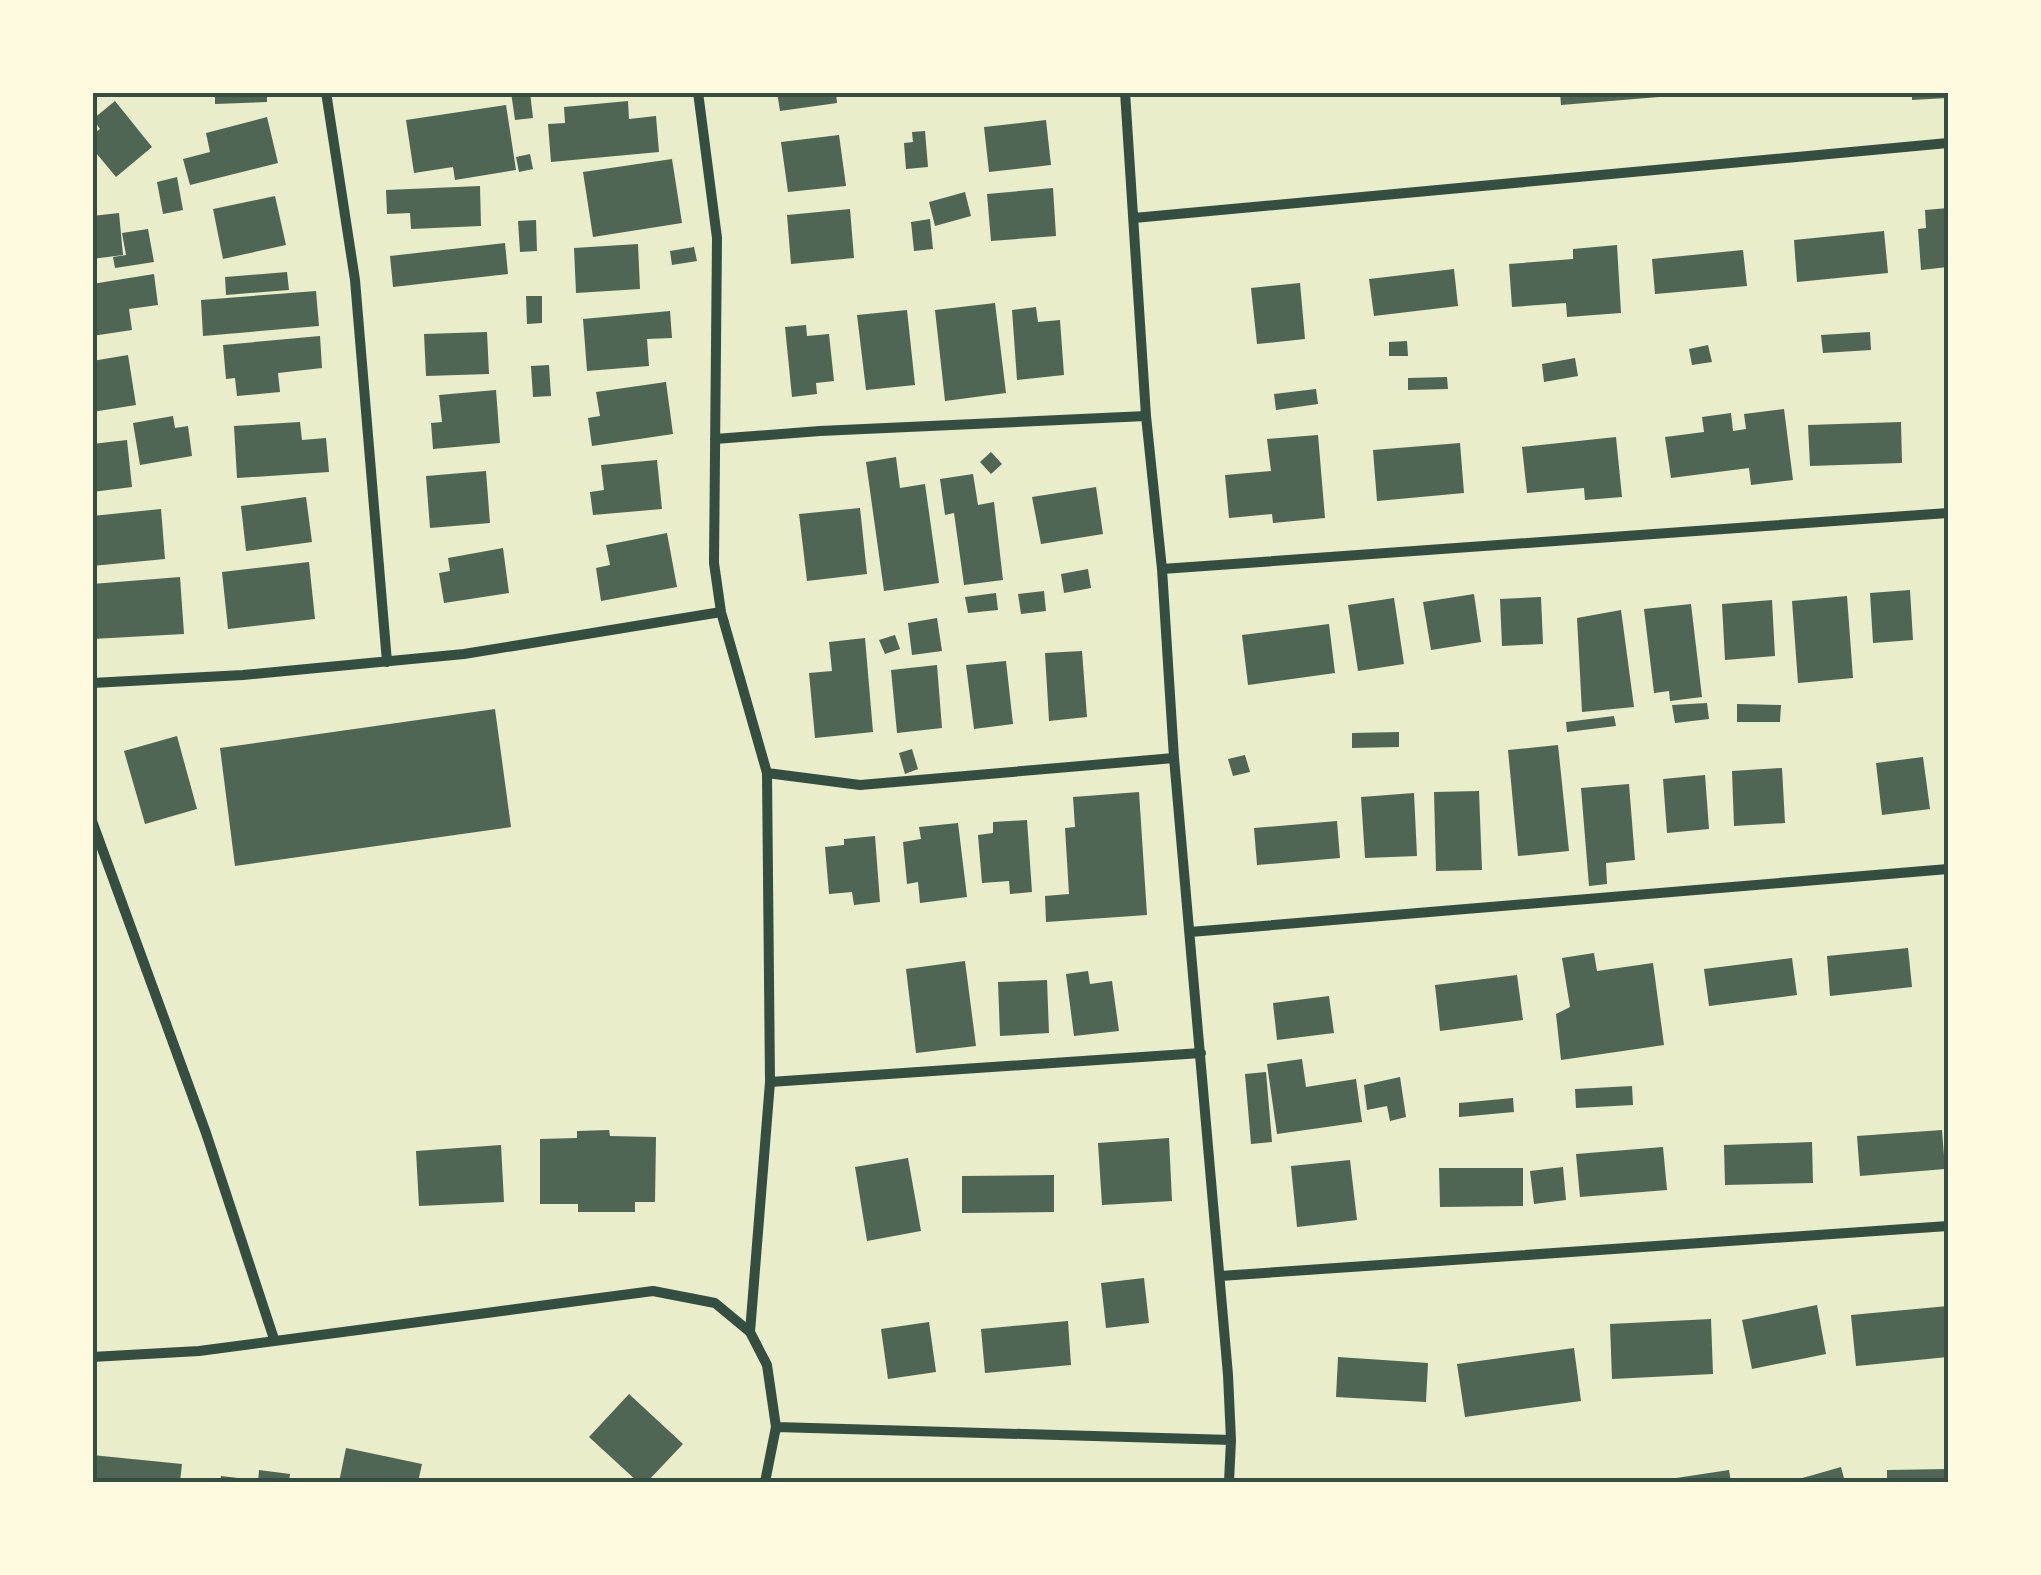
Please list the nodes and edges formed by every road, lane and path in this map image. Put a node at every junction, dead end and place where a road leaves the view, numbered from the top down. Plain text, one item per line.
1 (326, 92) edge
2 (698, 92) edge
3 (1125, 92) edge
4 (1948, 143) edge
5 (1134, 218) junction
6 (1146, 416) junction
7 (715, 440) junction
8 (1948, 513) edge
9 (1162, 570) junction
10 (721, 612) junction
11 (387, 662) junction
12 (92, 683) edge
13 (1174, 758) junction
14 (768, 773) junction
15 (92, 822) edge
16 (1948, 869) edge
17 (1190, 932) junction
18 (1201, 1053) junction
19 (770, 1082) junction
20 (1948, 1226) edge
21 (1220, 1276) junction
22 (750, 1332) junction
23 (274, 1339) junction
24 (92, 1356) edge
25 (776, 1428) junction
26 (1231, 1440) junction
27 (765, 1482) edge
28 (1229, 1482) edge

1 - 11 street
2 - 7 street
3 - 5 street
4 - 5 street
5 - 6 street
6 - 7 street
6 - 9 street
7 - 10 street
8 - 9 street
9 - 13 street
10 - 11 street
10 - 14 street
11 - 12 street
13 - 14 street
13 - 17 street
14 - 19 street
15 - 23 street
16 - 17 street
17 - 18 street
18 - 19 street
18 - 21 street
19 - 22 street
20 - 21 street
21 - 26 street
22 - 23 street
22 - 25 street
23 - 24 street
25 - 26 street
25 - 27 street
26 - 28 street

